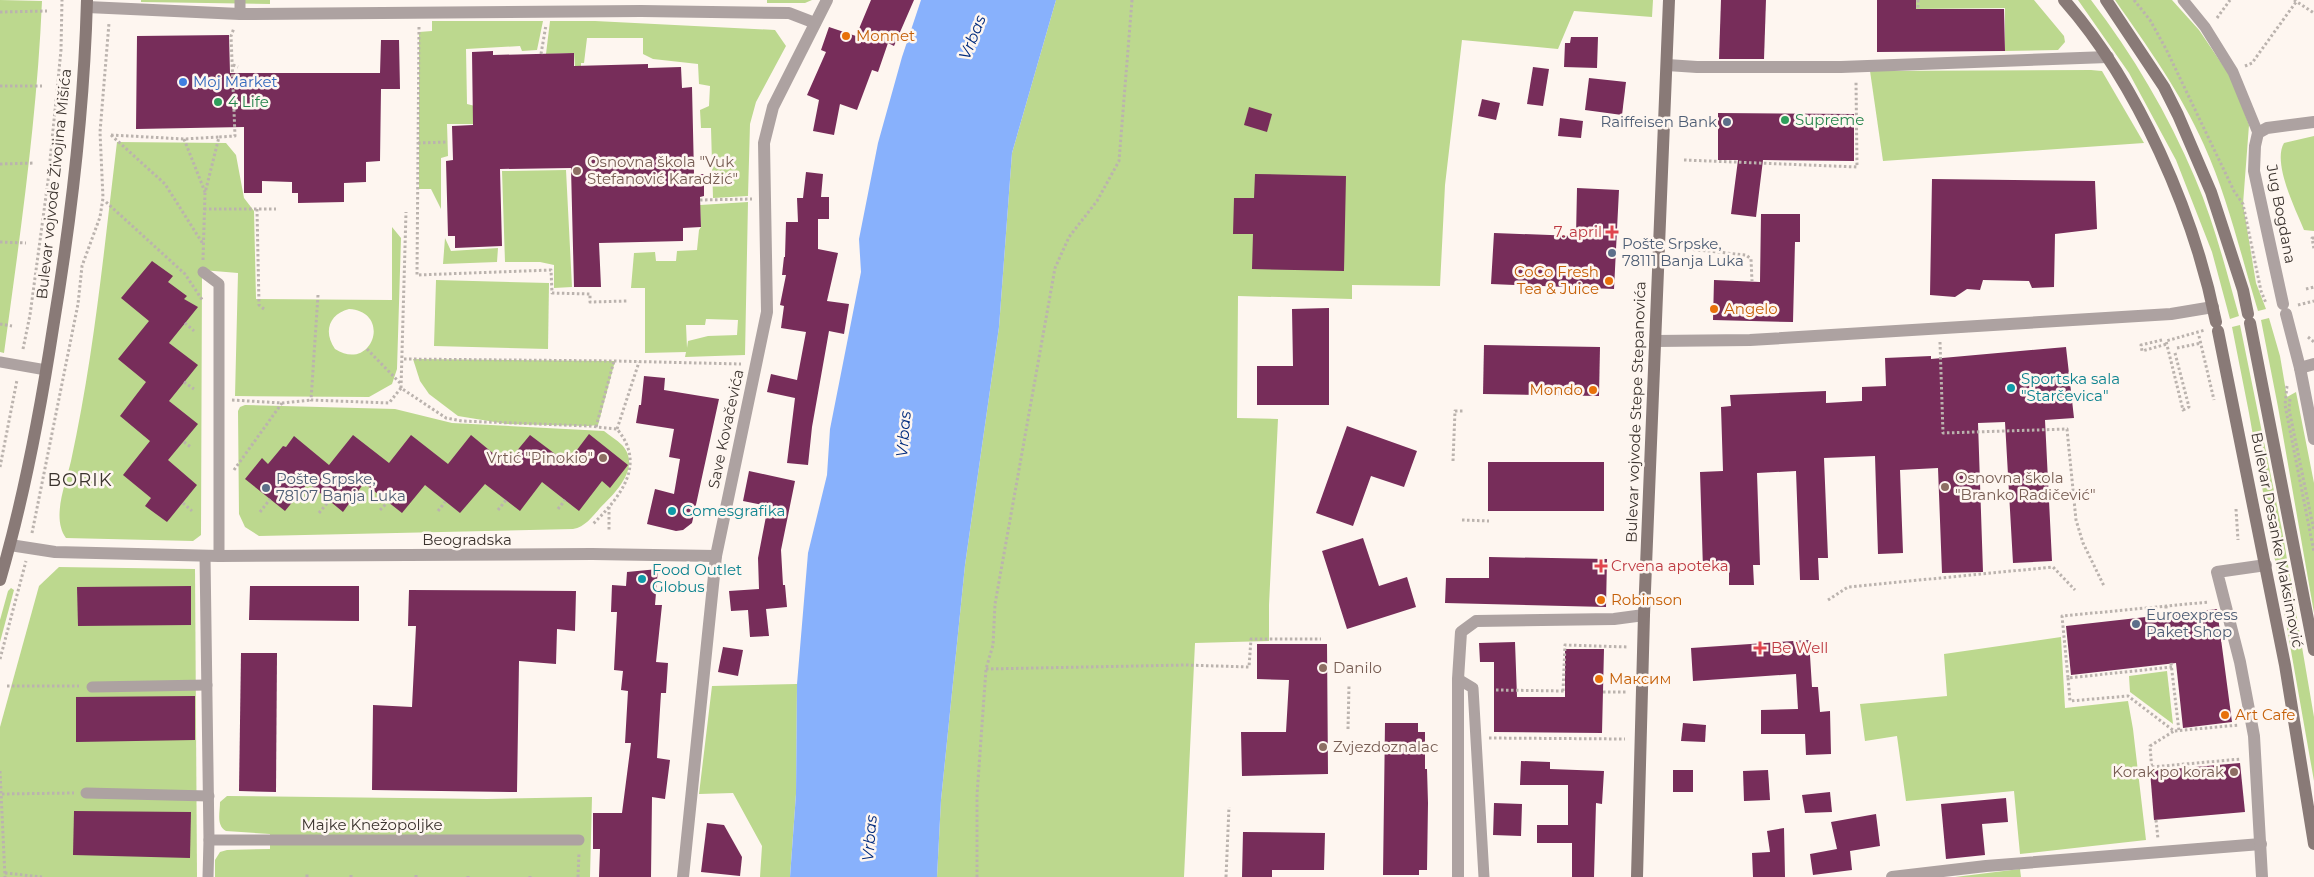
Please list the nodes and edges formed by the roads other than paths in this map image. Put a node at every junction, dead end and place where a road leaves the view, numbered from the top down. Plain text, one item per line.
1 (240, 0) edge
2 (827, 0) edge
3 (1668, 0) edge
4 (2064, 0) edge
5 (2106, 0) edge
6 (2183, 0) edge
7 (87, 4) edge
8 (379, 7) edge
9 (240, 14) junction
10 (815, 24) junction
11 (2108, 57) junction
12 (1667, 65) junction
13 (2314, 122) edge
14 (2258, 133) junction
15 (203, 272) road end
16 (2213, 307) junction
17 (1656, 341) junction
18 (0, 362) edge
19 (2314, 364) edge
20 (2300, 368) junction
21 (46, 370) junction
22 (2314, 439) edge
23 (10, 546) junction
24 (205, 556) junction
25 (219, 556) junction
26 (716, 556) junction
27 (2266, 565) junction
28 (0, 580) edge
29 (1644, 615) junction
30 (2314, 650) edge
31 (1458, 679) junction
32 (208, 685) junction
33 (92, 687) road end
34 (86, 793) road end
35 (209, 796) junction
36 (209, 840) junction
37 (579, 840) road end
38 (2261, 844) junction
39 (2314, 844) edge
40 (208, 877) edge
41 (683, 877) edge
42 (1458, 877) edge
43 (1484, 877) edge
44 (1637, 877) edge
45 (1892, 877) edge
46 (2262, 877) edge

1 - 9 lane
2 - 10 street, Save Kovačevića
3 - 12 main road, Bulevar vojvode Stepe Stepanovića
4 - 11 main road, Bulevar Desanke Maksimović
5 - 30 main road, Bulevar Desanke Maksimović
6 - 14 lane
7 - 9 street
7 - 21 main road, Bulevar vojvode Živojina Mišića
8 - 9 street
8 - 10 street
10 - 26 street, Save Kovačevića
11 - 12 street
11 - 16 main road, Bulevar Desanke Maksimović
12 - 17 main road, Bulevar vojvode Stepe Stepanovića
13 - 14 street
14 - 20 street, Jug Bogdana
15 - 25 lane
16 - 17 street
16 - 27 main road, Bulevar Desanke Maksimović
17 - 29 main road, Bulevar vojvode Stepe Stepanovića
18 - 21 lane
19 - 20 street
20 - 22 street, Jug Bogdana
21 - 23 main road, Bulevar vojvode Živojina Mišića
23 - 24 street, Beogradska
23 - 28 main road, Bulevar vojvode Živojina Mišića
24 - 25 street, Beogradska
24 - 32 lane
25 - 26 street, Beogradska
26 - 41 street, Save Kovačevića
27 - 38 street
27 - 39 main road, Bulevar Desanke Maksimović
29 - 31 street
29 - 44 main road, Bulevar vojvode Stepe Stepanovića
31 - 42 street
31 - 43 lane
32 - 33 lane
32 - 35 lane
34 - 35 lane
35 - 36 lane
36 - 37 lane, Majke Knežopoljke
36 - 40 lane
38 - 45 street
38 - 46 street

